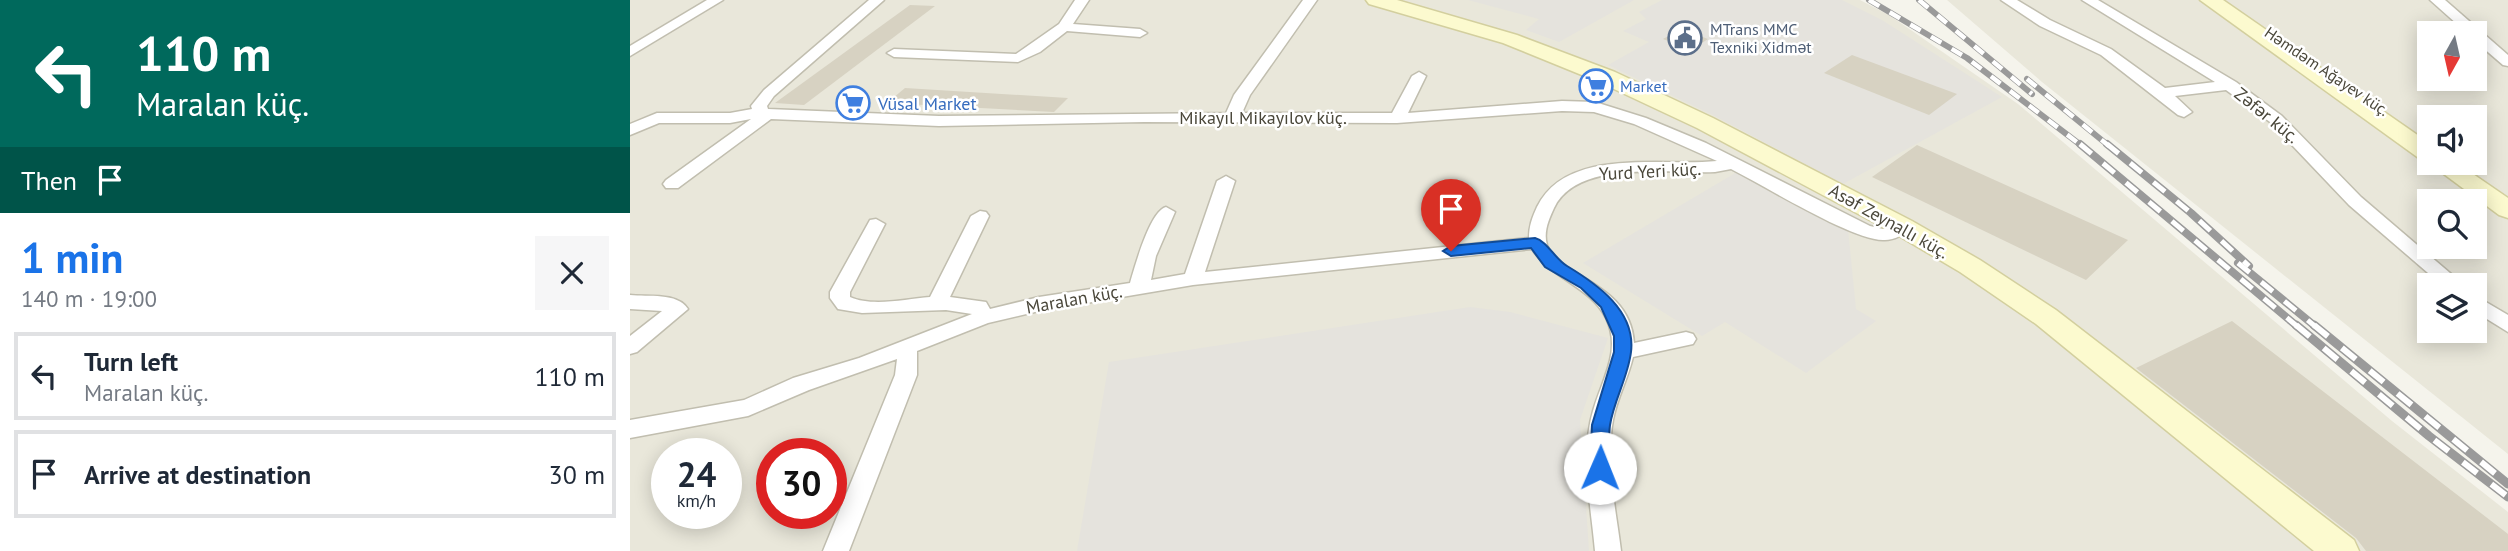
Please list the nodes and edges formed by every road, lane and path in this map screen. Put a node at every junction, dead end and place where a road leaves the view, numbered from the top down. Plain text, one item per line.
1 (716, 0) edge
2 (877, 0) edge
3 (1082, 0) edge
4 (1310, 0) edge
5 (1376, 0) edge
6 (2008, 0) edge
7 (2089, 0) edge
8 (2210, 0) edge
9 (2227, 0) edge
10 (2437, 0) edge
11 (1064, 27) junction
12 (1140, 33) dead end
13 (630, 52) edge
14 (894, 53) dead end
15 (2508, 62) edge
16 (1419, 76) dead end
17 (2231, 85) junction
18 (2162, 93) junction
19 (2184, 112) dead end
20 (763, 114) junction
21 (1232, 117) junction
22 (1397, 118) junction
23 (630, 130) edge
24 (2417, 132) edge
25 (2417, 147) edge
26 (1736, 163) junction
27 (2458, 175) edge
28 (2481, 175) edge
29 (1226, 181) dead end
30 (672, 184) dead end
31 (2508, 193) edge
32 (2508, 210) edge
33 (1166, 212) dead end
34 (980, 216) dead end
35 (876, 223) dead end
36 (1903, 228) junction
37 (1535, 243) junction
38 (2440, 273) edge
39 (1193, 279) junction
40 (1139, 287) junction
41 (938, 301) junction
42 (630, 302) edge
43 (2487, 310) edge
44 (983, 317) junction
45 (2508, 325) edge
46 (1686, 339) dead end
47 (630, 347) edge
48 (905, 347) junction
49 (1623, 352) junction
50 (630, 429) edge
51 (836, 551) edge
52 (1608, 551) edge
53 (2342, 551) edge

1 - 13 street
2 - 20 street
3 - 11 street
4 - 21 street
5 - 36 main road, Asəf Zeynallı küç.
6 - 18 street
7 - 17 street, Zəfər küç.
8 - 25 main road
9 - 24 main road, Həmdəm Ağayev küç.
10 - 15 street
11 - 12 street
11 - 14 street
16 - 22 street
17 - 18 street
17 - 38 street, Zəfər küç.
18 - 19 street
20 - 21 street, Mikayıl Mikayılov küç.
20 - 23 street, Mikayıl Mikayılov küç.
20 - 30 street
21 - 22 street, Mikayıl Mikayılov küç.
22 - 26 street, Mikayıl Mikayılov küç.
26 - 36 street, Mikayıl Mikayılov küç.
26 - 37 street, Yurd Yeri küç.
27 - 32 main road
28 - 31 main road
29 - 39 street
33 - 40 street
34 - 41 street
35 - 41 street
36 - 53 main road, Asəf Zeynallı küç.
37 - 39 street, Maralan küç.
37 - 49 street
39 - 40 street, Maralan küç.
40 - 44 street, Maralan küç.
41 - 44 street
42 - 47 street
43 - 45 street
44 - 48 street, Maralan küç.
46 - 49 street
48 - 50 street, Maralan küç.
48 - 51 street
49 - 52 street

